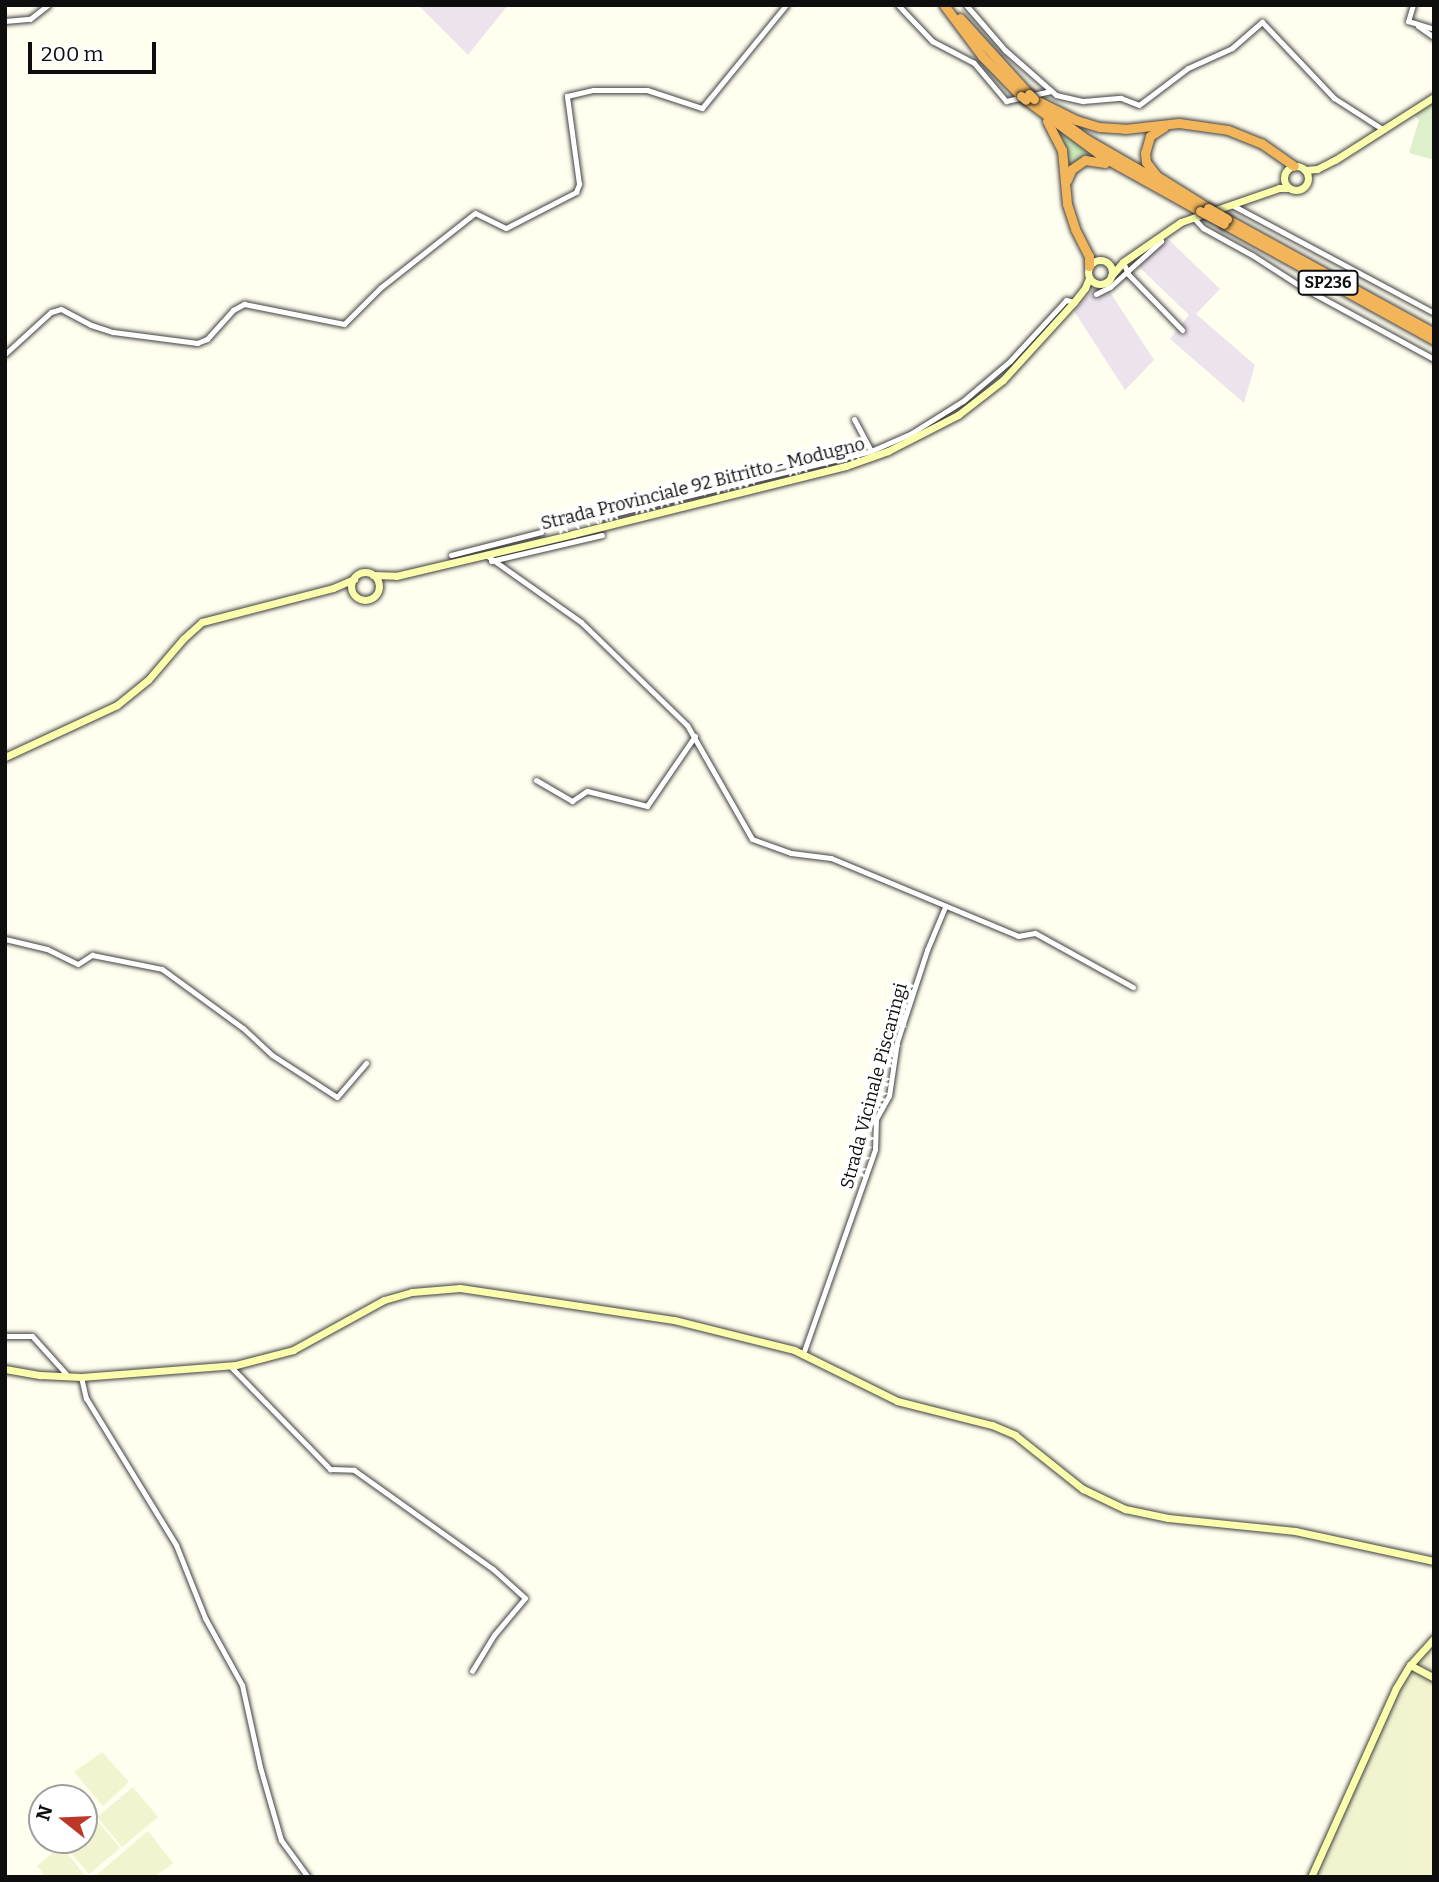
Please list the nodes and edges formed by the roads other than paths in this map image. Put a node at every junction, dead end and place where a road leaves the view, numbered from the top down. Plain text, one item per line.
1 (48, 5) edge
2 (786, 5) edge
3 (898, 5) edge
4 (944, 5) edge
5 (950, 5) edge
6 (966, 5) edge
7 (1413, 5) edge
8 (5, 21) edge
9 (1410, 22) junction
10 (1434, 29) edge
11 (1434, 37) edge
12 (1051, 91) junction
13 (1028, 97) junction
14 (1434, 97) edge
15 (1045, 116) junction
16 (1179, 123) junction
17 (1384, 130) junction
18 (1289, 164) junction
19 (1317, 169) junction
20 (1305, 170) junction
21 (1284, 176) junction
22 (1308, 181) junction
23 (1065, 185) junction
24 (1279, 188) junction
25 (1289, 188) junction
26 (1163, 191) junction
27 (1232, 205) junction
28 (1200, 212) junction
29 (1088, 252) junction
30 (1102, 261) junction
31 (1089, 266) junction
32 (1124, 266) junction
33 (1111, 276) junction
34 (1089, 278) junction
35 (1096, 284) junction
36 (1085, 288) junction
37 (1096, 294) dead end
38 (1074, 302) junction
39 (1434, 313) edge
40 (1182, 330) dead end
41 (1433, 338) edge
42 (5, 354) edge
43 (1434, 359) edge
44 (854, 419) dead end
45 (871, 451) junction
46 (679, 502) junction
47 (601, 517) dead end
48 (541, 532) dead end
49 (602, 535) dead end
50 (506, 546) junction
51 (451, 555) dead end
52 (489, 558) junction
53 (373, 575) junction
54 (396, 576) junction
55 (354, 579) junction
56 (332, 588) junction
57 (379, 588) junction
58 (351, 589) junction
59 (693, 733) junction
60 (6, 756) edge
61 (536, 780) dead end
62 (945, 906) junction
63 (5, 939) edge
64 (1133, 987) dead end
65 (366, 1063) dead end
66 (5, 1336) edge
67 (803, 1354) junction
68 (230, 1366) junction
69 (5, 1369) edge
70 (68, 1376) junction
71 (81, 1377) junction
72 (1434, 1561) edge
73 (1434, 1638) edge
74 (1410, 1665) junction
75 (471, 1671) dead end
76 (1434, 1678) edge
77 (308, 1877) edge
78 (1311, 1877) edge

1 - 8 street
2 - 42 street
3 - 12 street
4 - 13 highway, SP236
5 - 13 highway, SP236
6 - 12 street
7 - 9 street
9 - 10 street
9 - 11 street
12 - 17 street
13 - 15 highway, SP236
13 - 16 highway
13 - 28 highway, SP236
14 - 17 main road
15 - 23 highway
15 - 26 highway, SP236
16 - 18 highway
16 - 28 highway
17 - 19 main road
18 - 20 main road
18 - 21 highway
19 - 20 main road
19 - 22 main road
20 - 22 main road
21 - 24 main road
21 - 25 main road
22 - 25 main road
23 - 26 highway
23 - 29 highway
24 - 25 main road
24 - 27 main road
26 - 28 highway, SP236
27 - 28 main road
27 - 39 street
28 - 32 main road
28 - 41 highway, SP236, bridge
28 - 43 street
29 - 30 highway
29 - 31 highway
30 - 31 main road
30 - 32 main road
30 - 33 main road
31 - 34 main road
32 - 33 main road
32 - 37 street
32 - 40 street
33 - 35 main road
34 - 35 main road
34 - 36 main road, Strada Provinciale 92 Bitritto - Modugno
35 - 36 main road
36 - 38 main road, Strada Provinciale 92 Bitritto - Modugno
38 - 45 street
38 - 46 main road, Strada Provinciale 92 Bitritto - Modugno
44 - 45 street
45 - 46 street
46 - 47 street
46 - 50 main road, Strada Provinciale 92 Bitritto - Modugno
48 - 50 street
49 - 52 street
50 - 51 street
50 - 52 main road, Strada Provinciale 92 Bitritto - Modugno
52 - 54 main road, Strada Provinciale 92 Bitritto - Modugno
52 - 59 street
53 - 54 main road
53 - 55 main road
53 - 57 main road
54 - 57 main road
55 - 56 main road
55 - 58 main road
56 - 58 main road
56 - 60 main road
57 - 58 main road
59 - 61 street
59 - 62 street
62 - 64 street
62 - 67 street, Strada Vicinale Piscaringi
63 - 65 street
66 - 70 street
67 - 68 main road
67 - 72 main road
68 - 71 main road
68 - 75 street
69 - 70 main road
70 - 71 main road
71 - 77 street
73 - 74 main road
74 - 76 main road
74 - 78 main road

